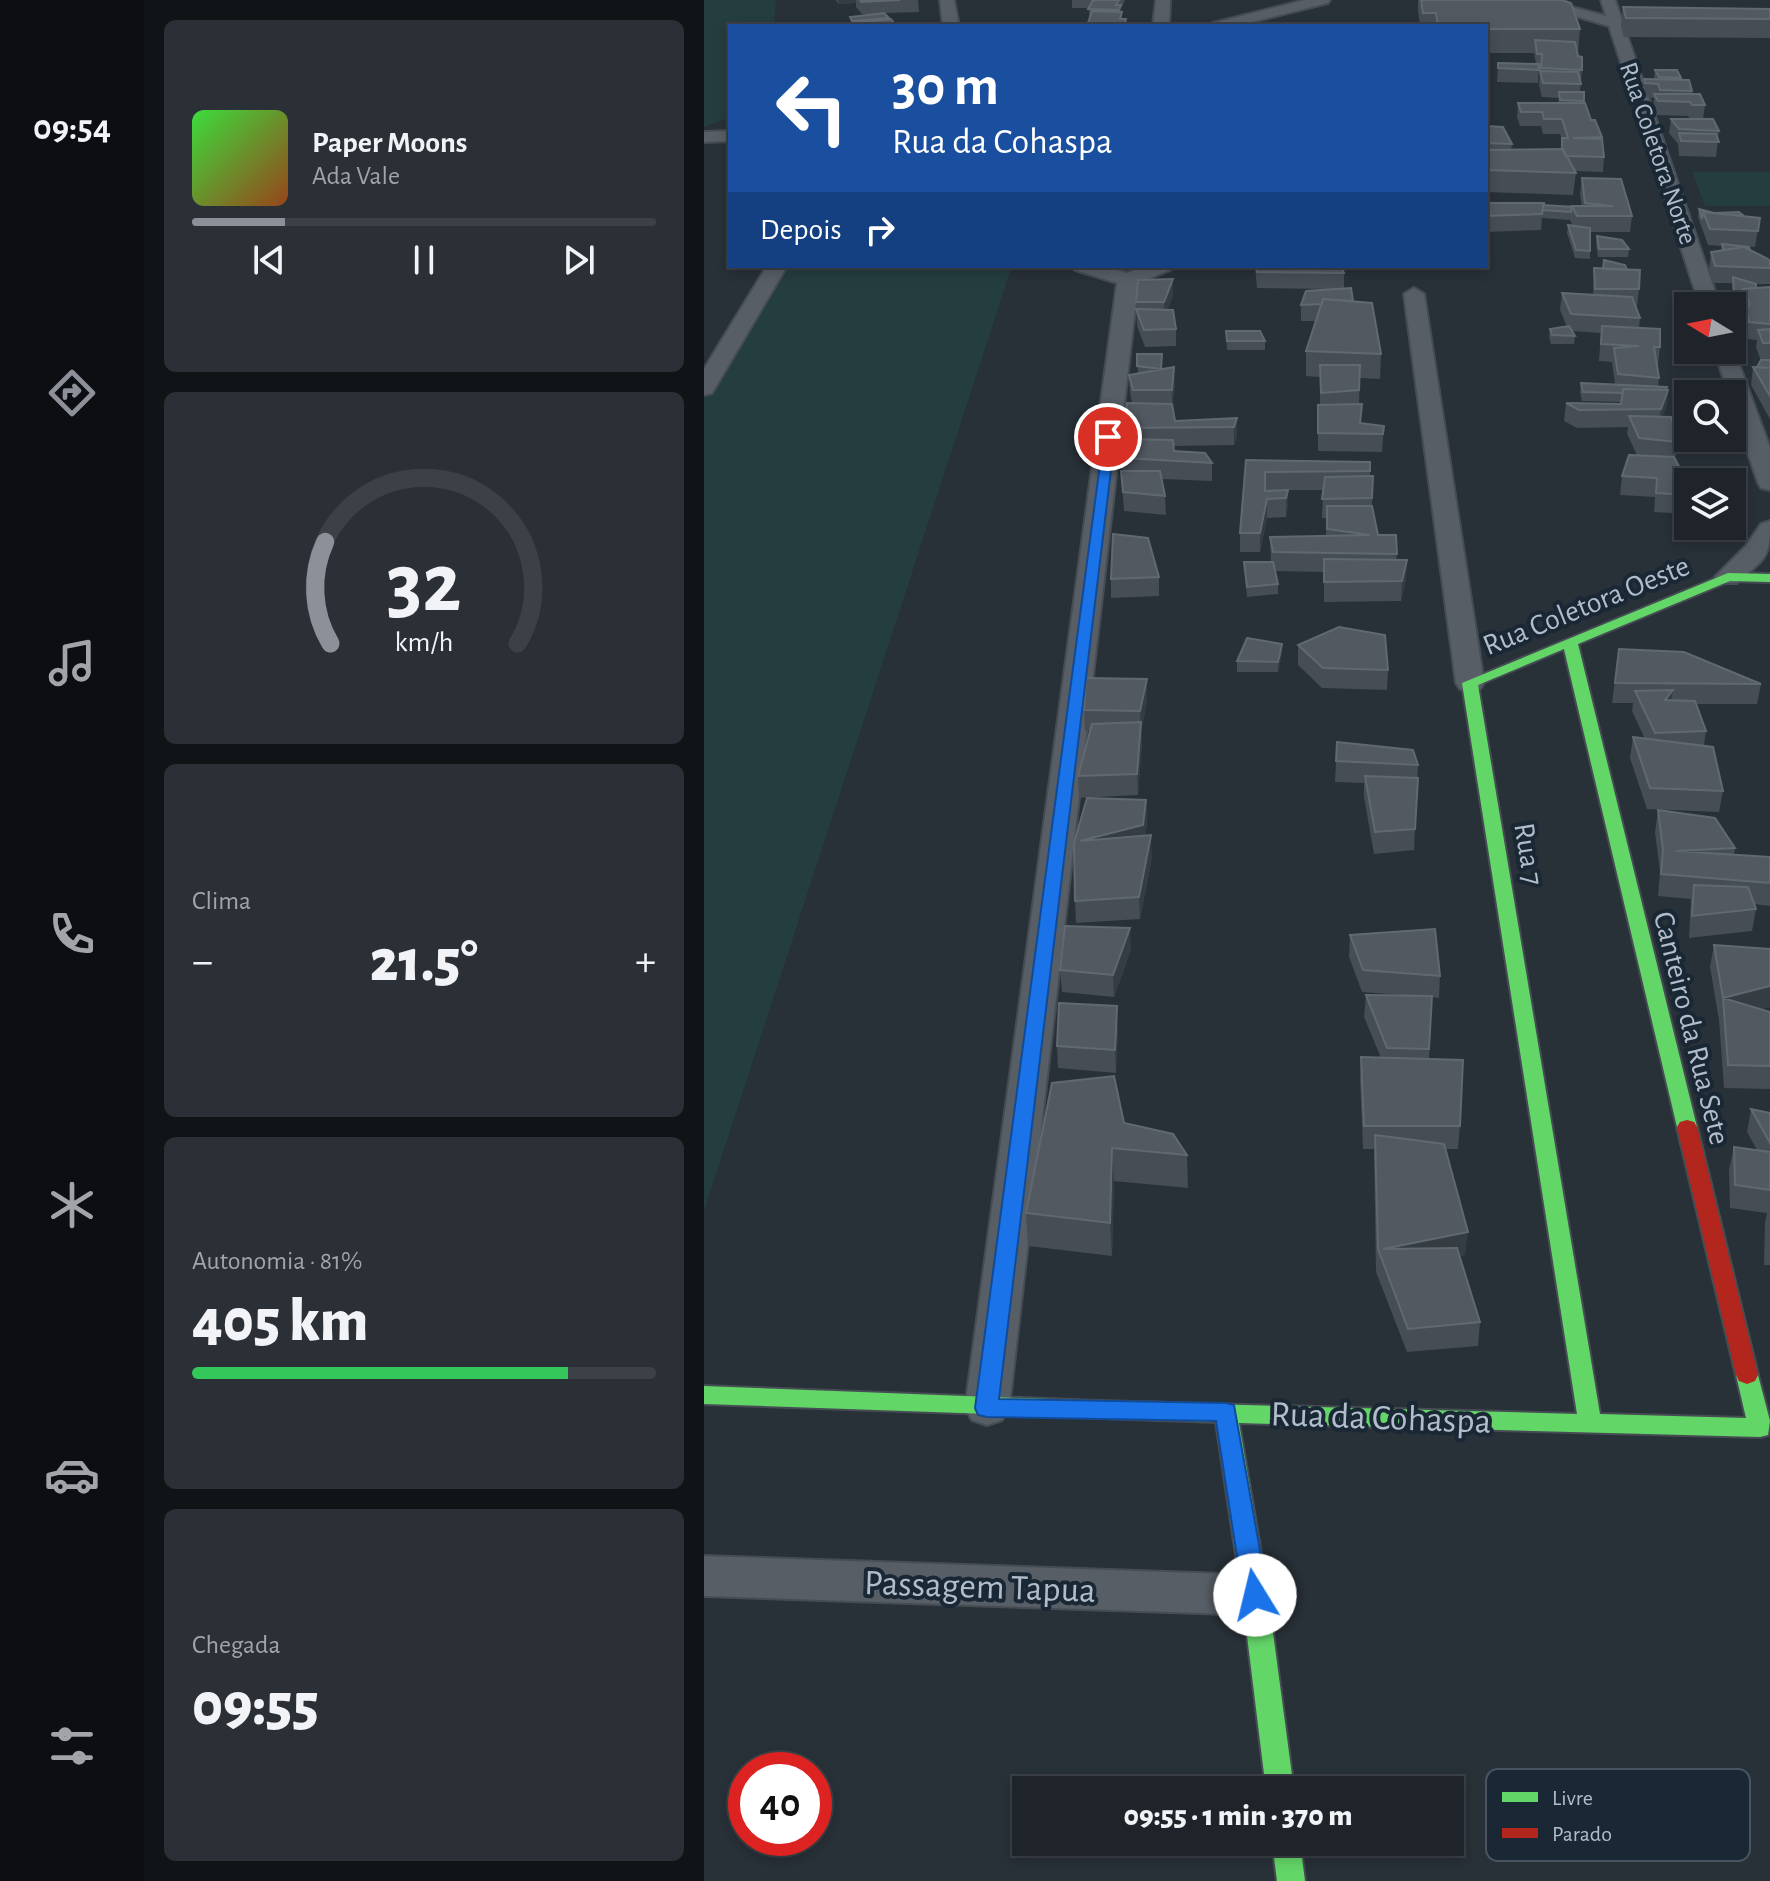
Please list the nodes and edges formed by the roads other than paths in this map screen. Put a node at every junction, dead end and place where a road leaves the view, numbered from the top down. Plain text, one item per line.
1 (947, 0) edge
2 (1163, 0) edge
3 (1323, 0) edge
4 (1528, 0) edge
5 (1608, 0) edge
6 (1615, 23) junction
7 (951, 24) edge
8 (1161, 24) edge
9 (1226, 24) edge
10 (728, 136) edge
11 (704, 137) edge
12 (776, 268) edge
13 (1089, 268) edge
14 (1158, 268) edge
15 (1128, 280) junction
16 (1705, 292) edge
17 (1414, 294) dead end
18 (1730, 364) edge
19 (704, 388) edge
20 (1770, 483) edge
21 (1770, 529) edge
22 (1728, 577) junction
23 (1770, 578) edge
24 (1570, 642) junction
25 (1470, 683) junction
26 (704, 1395) edge
27 (987, 1408) junction
28 (1226, 1412) junction
29 (1590, 1423) junction
30 (1765, 1428) edge
31 (704, 1576) edge
32 (1255, 1595) junction
33 (1278, 1776) edge
34 (1288, 1856) edge
35 (1291, 1881) edge

1 - 7 street
2 - 8 street
3 - 9 street
4 - 6 street
5 - 6 street, Rua Coletora Norte
6 - 16 street, Rua Coletora Norte
10 - 11 street
12 - 19 street
13 - 15 street
14 - 15 street
15 - 27 street
17 - 25 street, Rua 7
18 - 20 street
21 - 22 street
22 - 23 street, Rua Coletora Oeste
22 - 24 street, Rua Coletora Oeste
24 - 25 street, Rua Coletora Oeste
24 - 30 street, Canteiro da Rua Sete
25 - 29 street, Rua 7
26 - 27 street, Rua da Cohaspa
27 - 28 street, Rua da Cohaspa
28 - 29 street, Rua da Cohaspa
28 - 32 street
29 - 30 street, Rua da Cohaspa
31 - 32 street, Passagem Tapua
32 - 33 street
34 - 35 street

